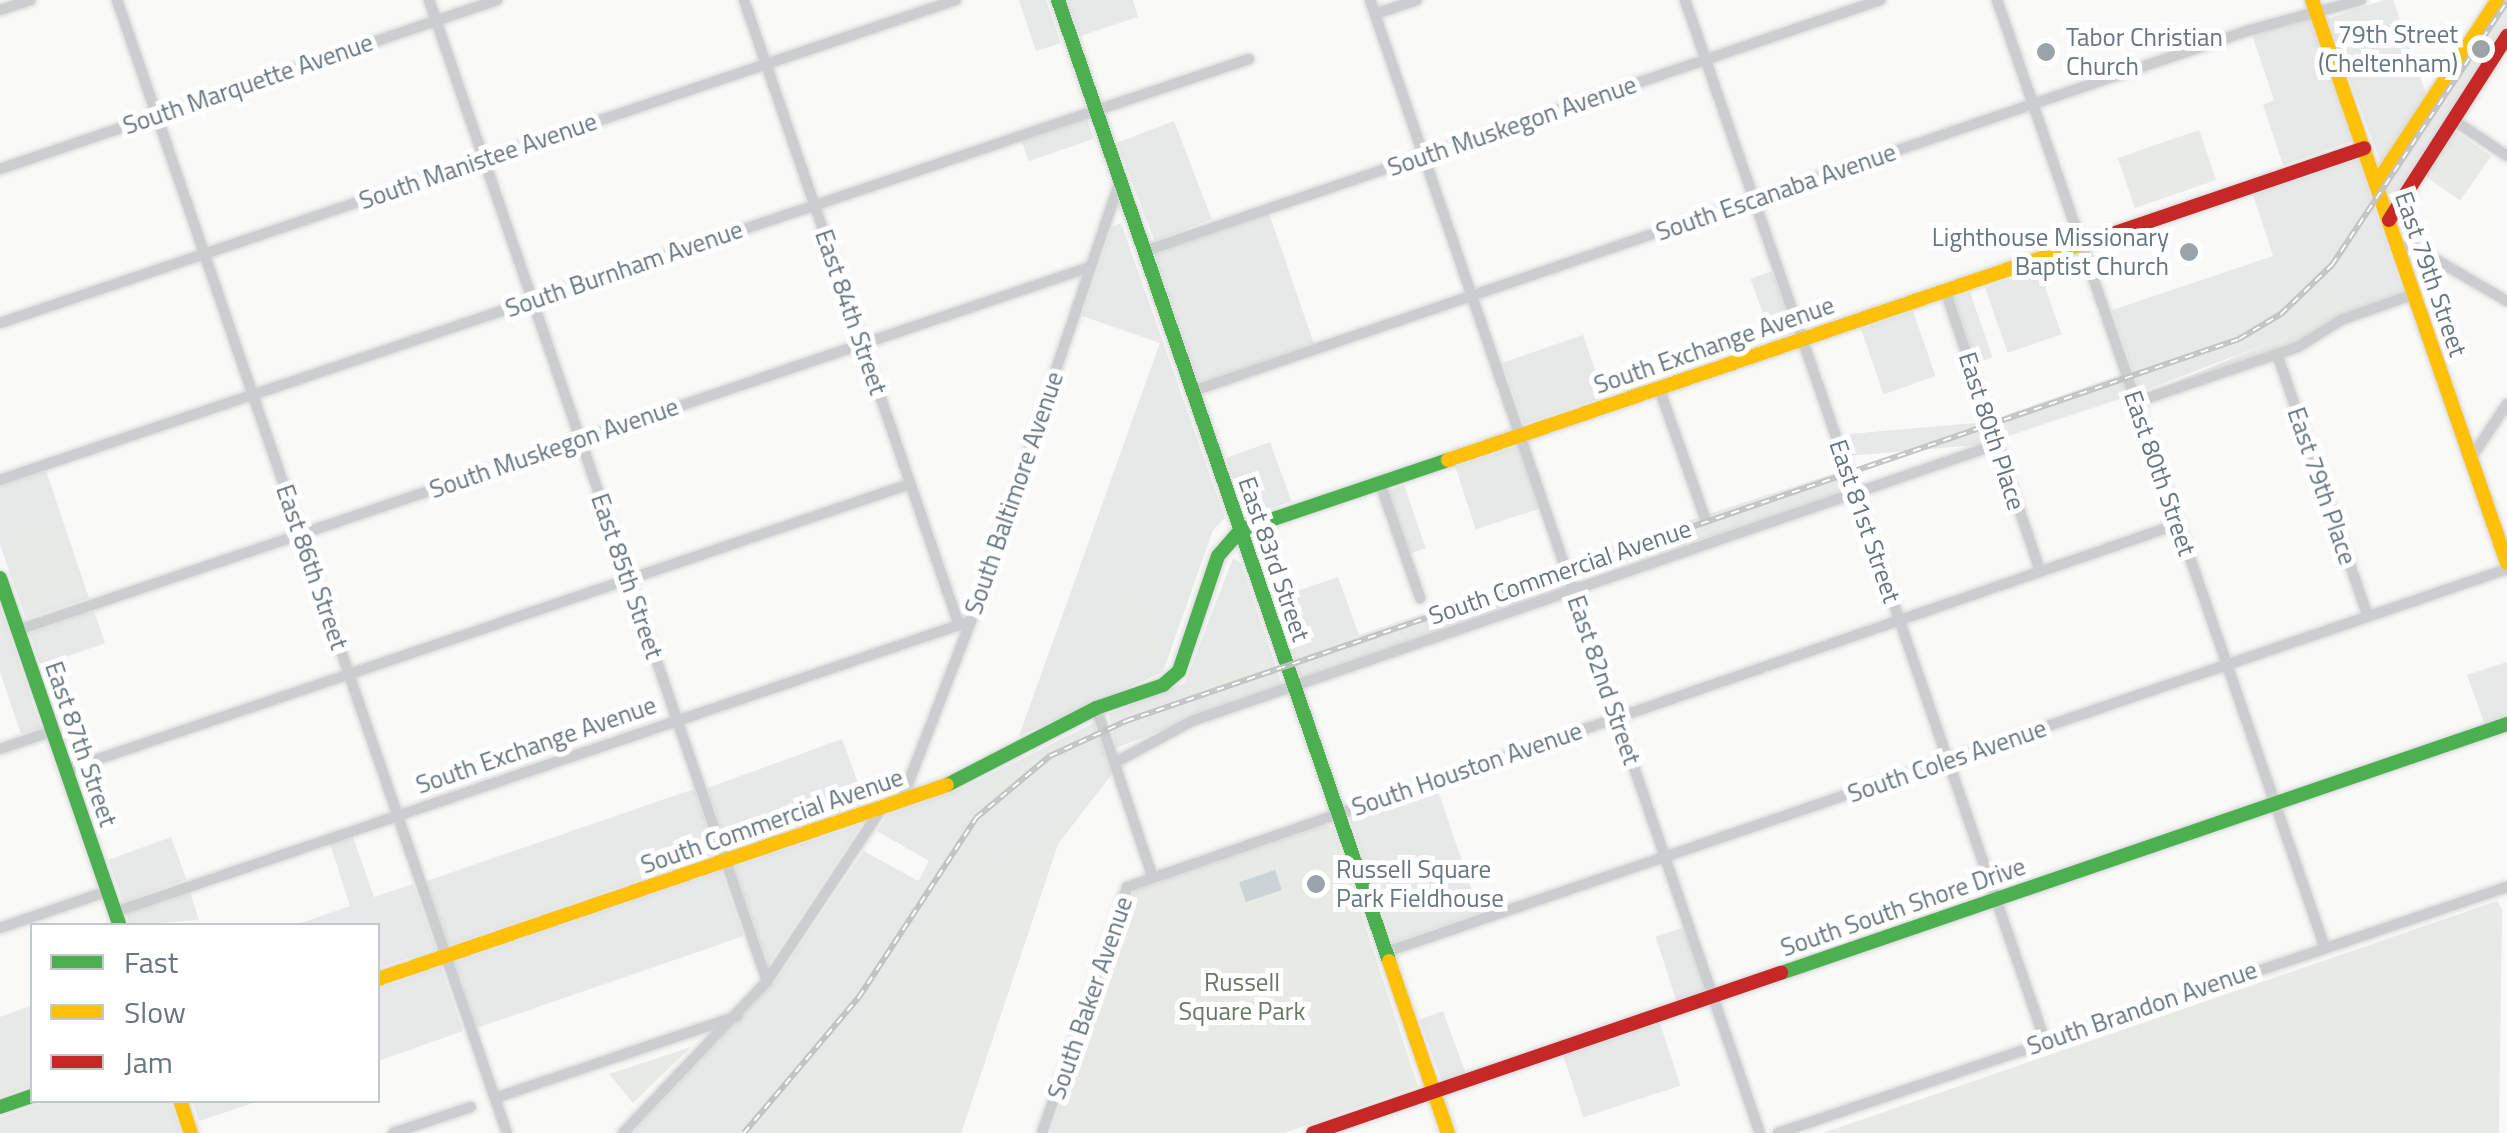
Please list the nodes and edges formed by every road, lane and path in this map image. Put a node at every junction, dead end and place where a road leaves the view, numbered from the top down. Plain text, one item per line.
1 (30, 0) edge
2 (117, 0) edge
3 (429, 0) edge
4 (497, 0) edge
5 (744, 0) edge
6 (956, 0) edge
7 (1058, 0) edge
8 (1370, 0) edge
9 (1417, 0) edge
10 (1686, 0) edge
11 (1880, 0) edge
12 (1997, 0) edge
13 (2361, 0) edge
14 (2498, 0) edge
15 (2314, 6) edge
16 (0, 10) edge
17 (1375, 14) junction
18 (436, 20) junction
19 (2507, 36) edge
20 (1248, 58) dead end
21 (1706, 60) junction
22 (766, 64) junction
23 (2033, 105) junction
24 (1096, 108) junction
25 (156, 115) junction
26 (2452, 120) junction
27 (2364, 148) junction
28 (1424, 156) junction
29 (2507, 156) edge
30 (484, 159) junction
31 (0, 168) edge
32 (1121, 182) junction
33 (2376, 184) junction
34 (1754, 199) junction
35 (814, 205) junction
36 (2389, 220) junction
37 (2081, 244) junction
38 (2398, 249) junction
39 (1145, 251) junction
40 (204, 254) junction
41 (1090, 266) junction
42 (1945, 290) junction
43 (2414, 294) junction
44 (1472, 296) junction
45 (532, 300) junction
46 (2507, 302) edge
47 (0, 323) edge
48 (1802, 339) junction
49 (862, 344) junction
50 (2276, 354) junction
51 (1659, 388) junction
52 (1193, 391) junction
53 (253, 395) junction
54 (2136, 402) junction
55 (2507, 404) edge
56 (1520, 435) junction
57 (580, 439) junction
58 (1995, 445) junction
59 (2471, 458) junction
60 (0, 480) edge
61 (1380, 483) junction
62 (910, 484) junction
63 (1856, 494) junction
64 (1705, 518) dead end
65 (2178, 524) junction
66 (1241, 530) junction
67 (301, 534) junction
68 (2507, 566) edge
69 (2040, 572) junction
70 (0, 578) edge
71 (628, 579) junction
72 (1574, 591) junction
73 (1420, 598) dead end
74 (2368, 617) junction
75 (1899, 620) junction
76 (965, 622) junction
77 (18, 630) junction
78 (2227, 665) junction
79 (349, 674) junction
80 (1294, 686) junction
81 (1096, 708) junction
82 (1617, 718) junction
83 (677, 720) junction
84 (2507, 724) edge
85 (52, 731) junction
86 (0, 750) edge
87 (1948, 760) junction
88 (1114, 763) junction
89 (66, 770) junction
90 (901, 802) junction
91 (2275, 804) junction
92 (882, 808) junction
93 (1339, 814) junction
94 (398, 816) junction
95 (1665, 857) junction
96 (726, 861) junction
97 (1153, 878) junction
98 (2507, 887) edge
99 (108, 891) junction
100 (1996, 899) junction
101 (117, 919) edge
102 (0, 928) edge
103 (2324, 945) junction
104 (1386, 952) junction
105 (446, 956) junction
106 (380, 978) edge
107 (767, 981) junction
108 (1713, 996) junction
109 (738, 1016) junction
110 (2045, 1041) junction
111 (1434, 1092) junction
112 (30, 1097) edge
113 (495, 1098) junction
114 (181, 1103) edge
115 (471, 1107) dead end
116 (0, 1108) edge
117 (191, 1133) edge
118 (393, 1133) edge
119 (508, 1133) edge
120 (622, 1133) edge
121 (1042, 1133) edge
122 (1313, 1133) edge
123 (1448, 1133) edge
124 (1760, 1133) edge
125 (1778, 1133) edge

1 - 16 street
2 - 25 street, East 86th Street
3 - 18 street, East 85th Street
4 - 18 street, South Marquette Avenue
5 - 22 street, East 84th Street
6 - 22 street, South Manistee Avenue
7 - 24 street, East 83rd Street
8 - 17 street, East 82nd Street
9 - 17 street
10 - 21 street, East 81st Street
11 - 21 street, South Muskegon Avenue
12 - 23 street, East 80th Street
13 - 15 street, South Escanaba Avenue
14 - 33 street
15 - 23 street, South Escanaba Avenue
15 - 27 street, East 79th Street
17 - 28 street, East 82nd Street
18 - 25 street, South Marquette Avenue
18 - 30 street, East 85th Street
19 - 26 street
20 - 24 street, South Burnham Avenue
21 - 28 street, South Muskegon Avenue
21 - 34 street, East 81st Street
22 - 30 street, South Manistee Avenue
22 - 35 street, East 84th Street
23 - 34 street, South Escanaba Avenue
23 - 37 street, East 80th Street
24 - 32 street, East 83rd Street
24 - 35 street, South Burnham Avenue
25 - 31 street, South Marquette Avenue
25 - 40 street, East 86th Street
26 - 29 street
26 - 36 street
27 - 33 street, East 79th Street
27 - 37 street, South Exchange Avenue
28 - 39 street, South Muskegon Avenue
28 - 44 street, East 82nd Street
30 - 40 street, South Manistee Avenue
30 - 45 street, East 85th Street
32 - 39 street, East 83rd Street
32 - 41 street, South Baltimore Avenue
33 - 36 street, East 79th Street
34 - 44 street, South Escanaba Avenue
34 - 48 street, East 81st Street
35 - 45 street, South Burnham Avenue
35 - 49 street, East 84th Street
36 - 38 street, East 79th Street
37 - 42 street, South Exchange Avenue
37 - 54 street, East 80th Street
38 - 43 street, East 79th Street
38 - 46 street
39 - 52 street, East 83rd Street
40 - 47 street, South Manistee Avenue
40 - 53 street, East 86th Street
41 - 49 street, South Muskegon Avenue
41 - 76 street, South Baltimore Avenue
42 - 48 street, South Exchange Avenue
42 - 58 street, East 80th Place
43 - 50 street
43 - 59 street, East 79th Street
44 - 52 street, South Escanaba Avenue
44 - 56 street, East 82nd Street
45 - 53 street, South Burnham Avenue
45 - 57 street, East 85th Street
48 - 51 street, South Exchange Avenue
48 - 63 street, East 81st Street
49 - 57 street, South Muskegon Avenue
49 - 62 street, East 84th Street
50 - 54 street
50 - 74 street, East 79th Place
51 - 56 street, South Exchange Avenue
51 - 64 street
52 - 66 street, East 83rd Street
53 - 60 street, South Burnham Avenue
53 - 67 street, East 86th Street
54 - 65 street, East 80th Street
55 - 59 street
56 - 61 street, South Exchange Avenue
56 - 72 street, East 82nd Street
57 - 67 street, South Muskegon Avenue
57 - 71 street, East 85th Street
58 - 63 street, South Commercial Avenue
58 - 69 street, East 80th Place
59 - 68 street, East 79th Street
61 - 66 street, South Exchange Avenue
61 - 73 street
62 - 71 street
62 - 76 street, East 84th Street
63 - 72 street, South Commercial Avenue
63 - 75 street, East 81st Street
65 - 69 street, South Houston Avenue
65 - 78 street, East 80th Street
66 - 80 street, East 83rd Street
66 - 81 street, South Commercial Avenue
67 - 77 street, South Muskegon Avenue
67 - 79 street, East 86th Street
68 - 74 street, South Coles Avenue
69 - 75 street, South Houston Avenue
70 - 77 street, East 87th Street
71 - 79 street
71 - 83 street, East 85th Street
72 - 80 street, South Commercial Avenue
72 - 82 street, East 82nd Street
74 - 78 street, South Coles Avenue
75 - 82 street, South Houston Avenue
75 - 87 street, East 81st Street
76 - 83 street, South Exchange Avenue
76 - 90 street, South Baltimore Avenue
77 - 85 street, East 87th Street
78 - 87 street, South Coles Avenue
78 - 91 street, East 80th Street
79 - 89 street
79 - 94 street, East 86th Street
80 - 88 street, South Commercial Avenue
80 - 93 street, East 83rd Street
81 - 88 street
81 - 90 street, South Commercial Avenue
82 - 93 street, South Houston Avenue
82 - 95 street, East 82nd Street
83 - 94 street, South Exchange Avenue
83 - 96 street, East 85th Street
84 - 91 street, South South Shore Drive
85 - 86 street
85 - 89 street, East 87th Street
87 - 95 street, South Coles Avenue
87 - 100 street, East 81st Street
88 - 97 street
89 - 99 street, East 87th Street
90 - 92 street, South Commercial Avenue
91 - 100 street, South South Shore Drive
91 - 103 street, East 80th Street
92 - 96 street, South Commercial Avenue
92 - 107 street
93 - 97 street, South Houston Avenue
93 - 104 street, East 83rd Street
94 - 101 street, South Exchange Avenue
94 - 105 street, East 86th Street
95 - 104 street, South Coles Avenue
95 - 108 street, East 82nd Street
96 - 105 street, South Commercial Avenue
96 - 107 street, East 85th Street
97 - 121 street, South Baker Avenue
98 - 103 street, South Brandon Avenue
99 - 101 street, East 87th Street
99 - 102 street
100 - 108 street, South South Shore Drive
100 - 110 street, East 81st Street
103 - 110 street, South Brandon Avenue
104 - 111 street, East 83rd Street
105 - 106 street, South Commercial Avenue
105 - 113 street, East 86th Street
107 - 109 street
108 - 111 street, South South Shore Drive
108 - 124 street, East 82nd Street
109 - 113 street
109 - 120 street
110 - 125 street, South Brandon Avenue
111 - 122 street, South South Shore Drive
111 - 123 street, East 83rd Street
112 - 116 street
113 - 119 street, East 86th Street
114 - 117 street
115 - 118 street

